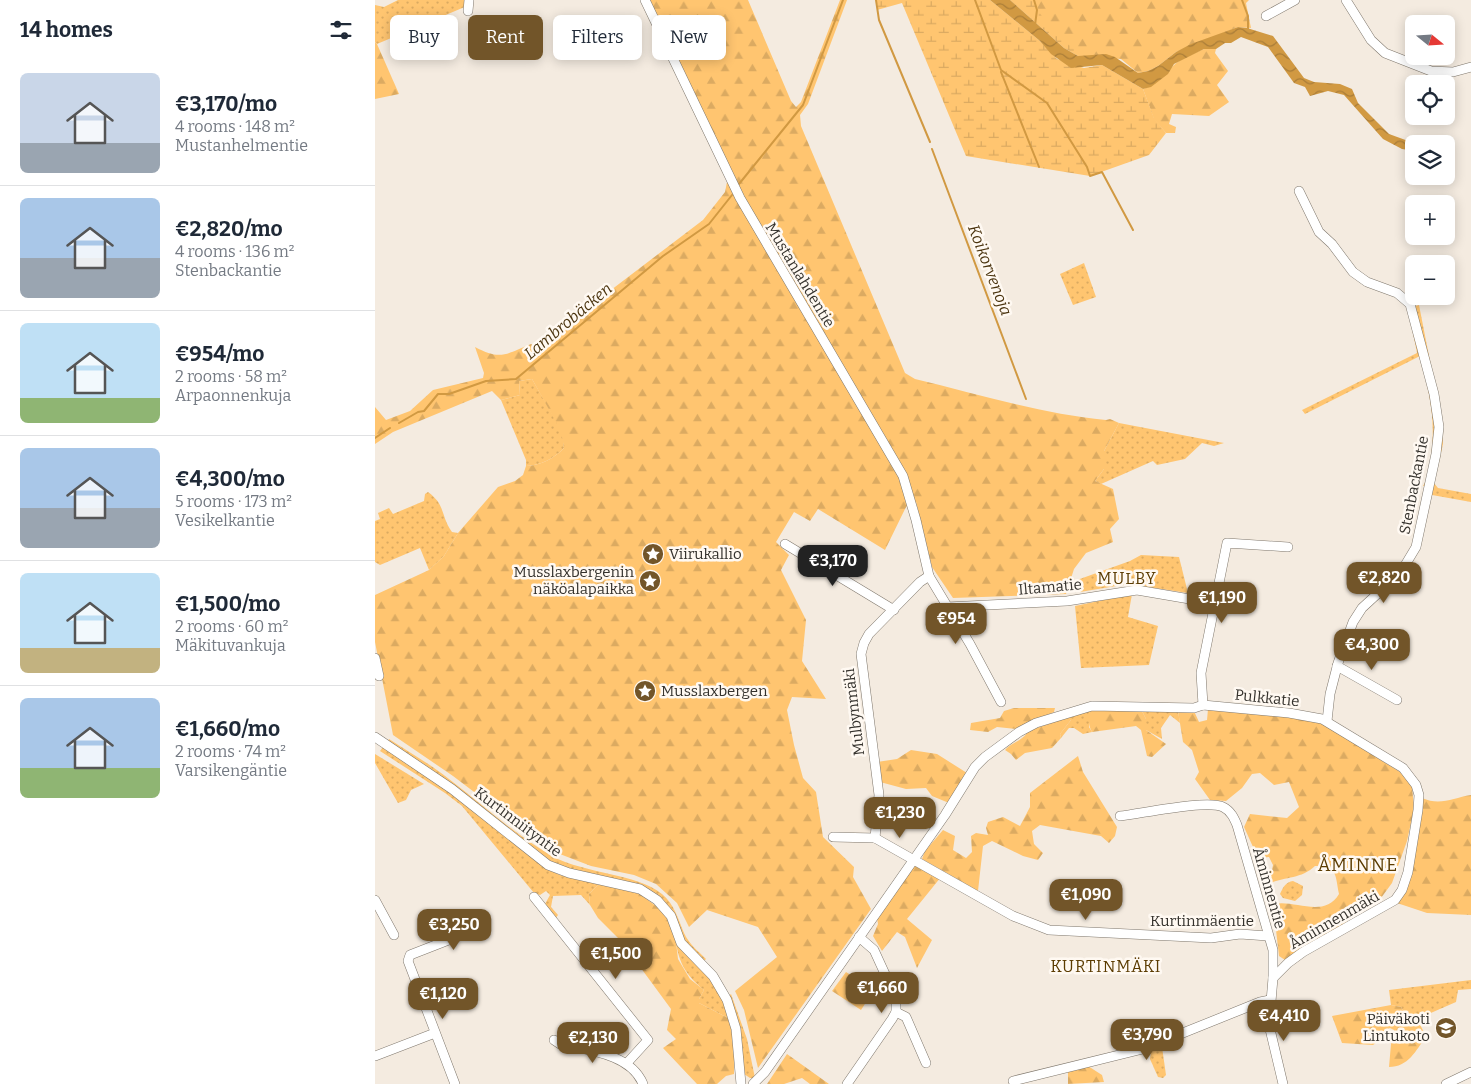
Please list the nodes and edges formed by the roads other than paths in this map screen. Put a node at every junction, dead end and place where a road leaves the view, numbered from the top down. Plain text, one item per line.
1 (469, 0) edge
2 (645, 0) edge
3 (1295, 0) edge
4 (1346, 0) edge
5 (468, 11) dead end
6 (1266, 16) dead end
7 (1471, 67) edge
8 (1299, 191) dead end
9 (785, 544) dead end
10 (1288, 547) dead end
11 (929, 576) junction
12 (1213, 604) junction
13 (947, 607) junction
14 (894, 610) junction
15 (375, 664) edge
16 (1337, 666) junction
17 (379, 676) dead end
18 (1397, 700) dead end
19 (1001, 702) dead end
20 (1203, 704) junction
21 (1327, 721) junction
22 (375, 737) edge
23 (1120, 816) dead end
24 (833, 837) dead end
25 (875, 838) junction
26 (914, 860) junction
27 (534, 897) dead end
28 (375, 900) edge
29 (481, 924) dead end
30 (394, 935) dead end
31 (1268, 936) junction
32 (859, 937) junction
33 (1273, 978) junction
34 (1270, 1000) junction
35 (896, 1012) junction
36 (435, 1033) junction
37 (559, 1042) dead end
38 (375, 1056) edge
39 (627, 1063) junction
40 (926, 1063) dead end
41 (1471, 1072) edge
42 (1013, 1081) dead end
43 (455, 1084) edge
44 (643, 1084) edge
45 (741, 1084) edge
46 (753, 1084) edge
47 (847, 1084) edge
48 (1283, 1084) edge
49 (1446, 1084) edge

1 - 5 street
2 - 11 street, Mustanlahdentie
3 - 6 street
4 - 7 street
8 - 16 street, Stenbackantie
9 - 14 street
10 - 12 street
11 - 13 street
11 - 14 street, Mulbynmäki
12 - 13 street, Iltamatie
12 - 20 street
13 - 19 street
14 - 25 street, Mulbynmäki
15 - 17 street
16 - 18 street
16 - 21 street, Stenbackantie
20 - 21 street, Pulkkatie
20 - 26 street, Pulkkatie
21 - 33 street, Åminnenmäki
22 - 45 street, Kurtinniityntie
23 - 31 street, Åminnentie
24 - 25 street
25 - 26 street
26 - 31 street, Kurtinmäentie
26 - 32 street, Pulkkatie
27 - 39 street
28 - 30 street
29 - 36 street
31 - 33 street, Åminnentie
32 - 35 street
32 - 46 street, Pulkkatie
33 - 34 street, Åminnentie
34 - 42 street
34 - 48 street, Åminnentie
35 - 40 street
35 - 47 street
36 - 38 street
36 - 43 street
37 - 39 street
39 - 44 street
41 - 49 street

